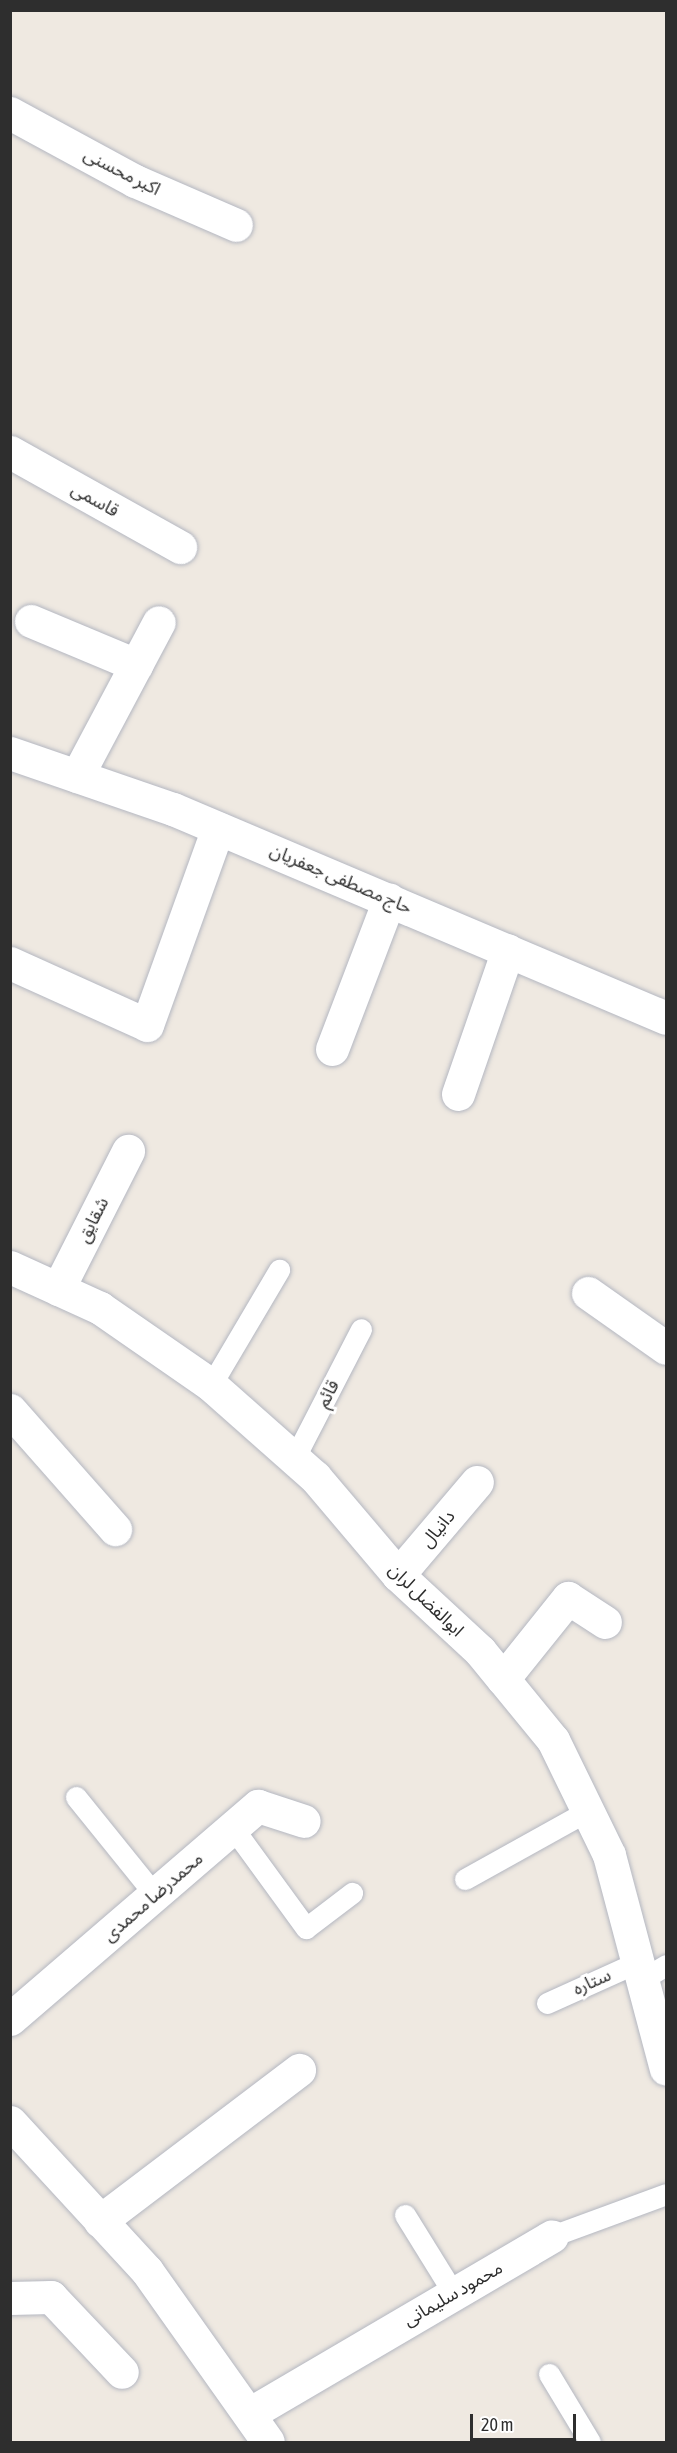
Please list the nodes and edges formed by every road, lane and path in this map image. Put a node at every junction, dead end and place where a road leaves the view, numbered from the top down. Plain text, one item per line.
1 (10, 113) edge
2 (237, 225) dead end
3 (10, 452) edge
4 (180, 548) dead end
5 (31, 621) dead end
6 (159, 622) dead end
7 (136, 665) junction
8 (10, 753) edge
9 (77, 776) junction
10 (218, 828) junction
11 (389, 900) junction
12 (508, 950) junction
13 (10, 963) edge
14 (666, 1018) edge
15 (332, 1049) dead end
16 (458, 1094) dead end
17 (128, 1151) dead end
18 (10, 1267) edge
19 (279, 1270) dead end
20 (58, 1289) junction
21 (588, 1293) dead end
22 (361, 1329) dead end
23 (666, 1348) edge
24 (211, 1385) junction
25 (15, 1425) edge
26 (294, 1459) junction
27 (477, 1482) dead end
28 (115, 1529) dead end
29 (398, 1575) junction
30 (604, 1622) dead end
31 (502, 1679) junction
32 (76, 1797) dead end
33 (587, 1811) junction
34 (304, 1821) dead end
35 (233, 1828) junction
36 (465, 1879) dead end
37 (352, 1893) dead end
38 (155, 1894) junction
39 (649, 1969) edge
40 (547, 2002) dead end
41 (10, 2019) edge
42 (666, 2069) edge
43 (299, 2070) dead end
44 (10, 2122) edge
45 (666, 2194) edge
46 (405, 2215) dead end
47 (100, 2220) junction
48 (552, 2236) joint
49 (454, 2294) junction
50 (10, 2298) edge
51 (122, 2372) dead end
52 (549, 2374) dead end
53 (249, 2414) junction
54 (268, 2442) edge
55 (590, 2442) edge

1 - 2 street, اکبر محسنی
3 - 4 street, قاسمی
5 - 7 street
6 - 7 street
7 - 9 street
8 - 9 street, حاج مصطفی جعفریان
9 - 10 street, حاج مصطفی جعفریان
10 - 11 street, حاج مصطفی جعفریان
10 - 13 street
11 - 12 street, حاج مصطفی جعفریان
11 - 15 street
12 - 14 street, حاج مصطفی جعفریان
12 - 16 street
17 - 20 street, شقایق
18 - 20 street, ابوالفضل لران
19 - 24 lane
20 - 24 street, ابوالفضل لران
21 - 23 street
22 - 26 lane, قائم
24 - 26 street, ابوالفضل لران
25 - 28 street
26 - 29 street, ابوالفضل لران
27 - 29 street, دانیال
29 - 31 street, ابوالفضل لران
30 - 31 street
31 - 33 street, ابوالفضل لران
32 - 38 lane
33 - 36 lane
33 - 39 street, ابوالفضل لران
34 - 35 street, محمدرضا محمدی
35 - 37 lane
35 - 38 street, محمدرضا محمدی
38 - 41 street, محمدرضا محمدی
39 - 40 lane, ستاره
39 - 42 street, ابوالفضل لران
43 - 47 street
44 - 47 street
45 - 48 lane, محمود سلیمانی
46 - 49 lane
47 - 53 street
48 - 49 street, محمود سلیمانی
49 - 53 street, محمود سلیمانی
50 - 51 street
52 - 55 lane
53 - 54 street

